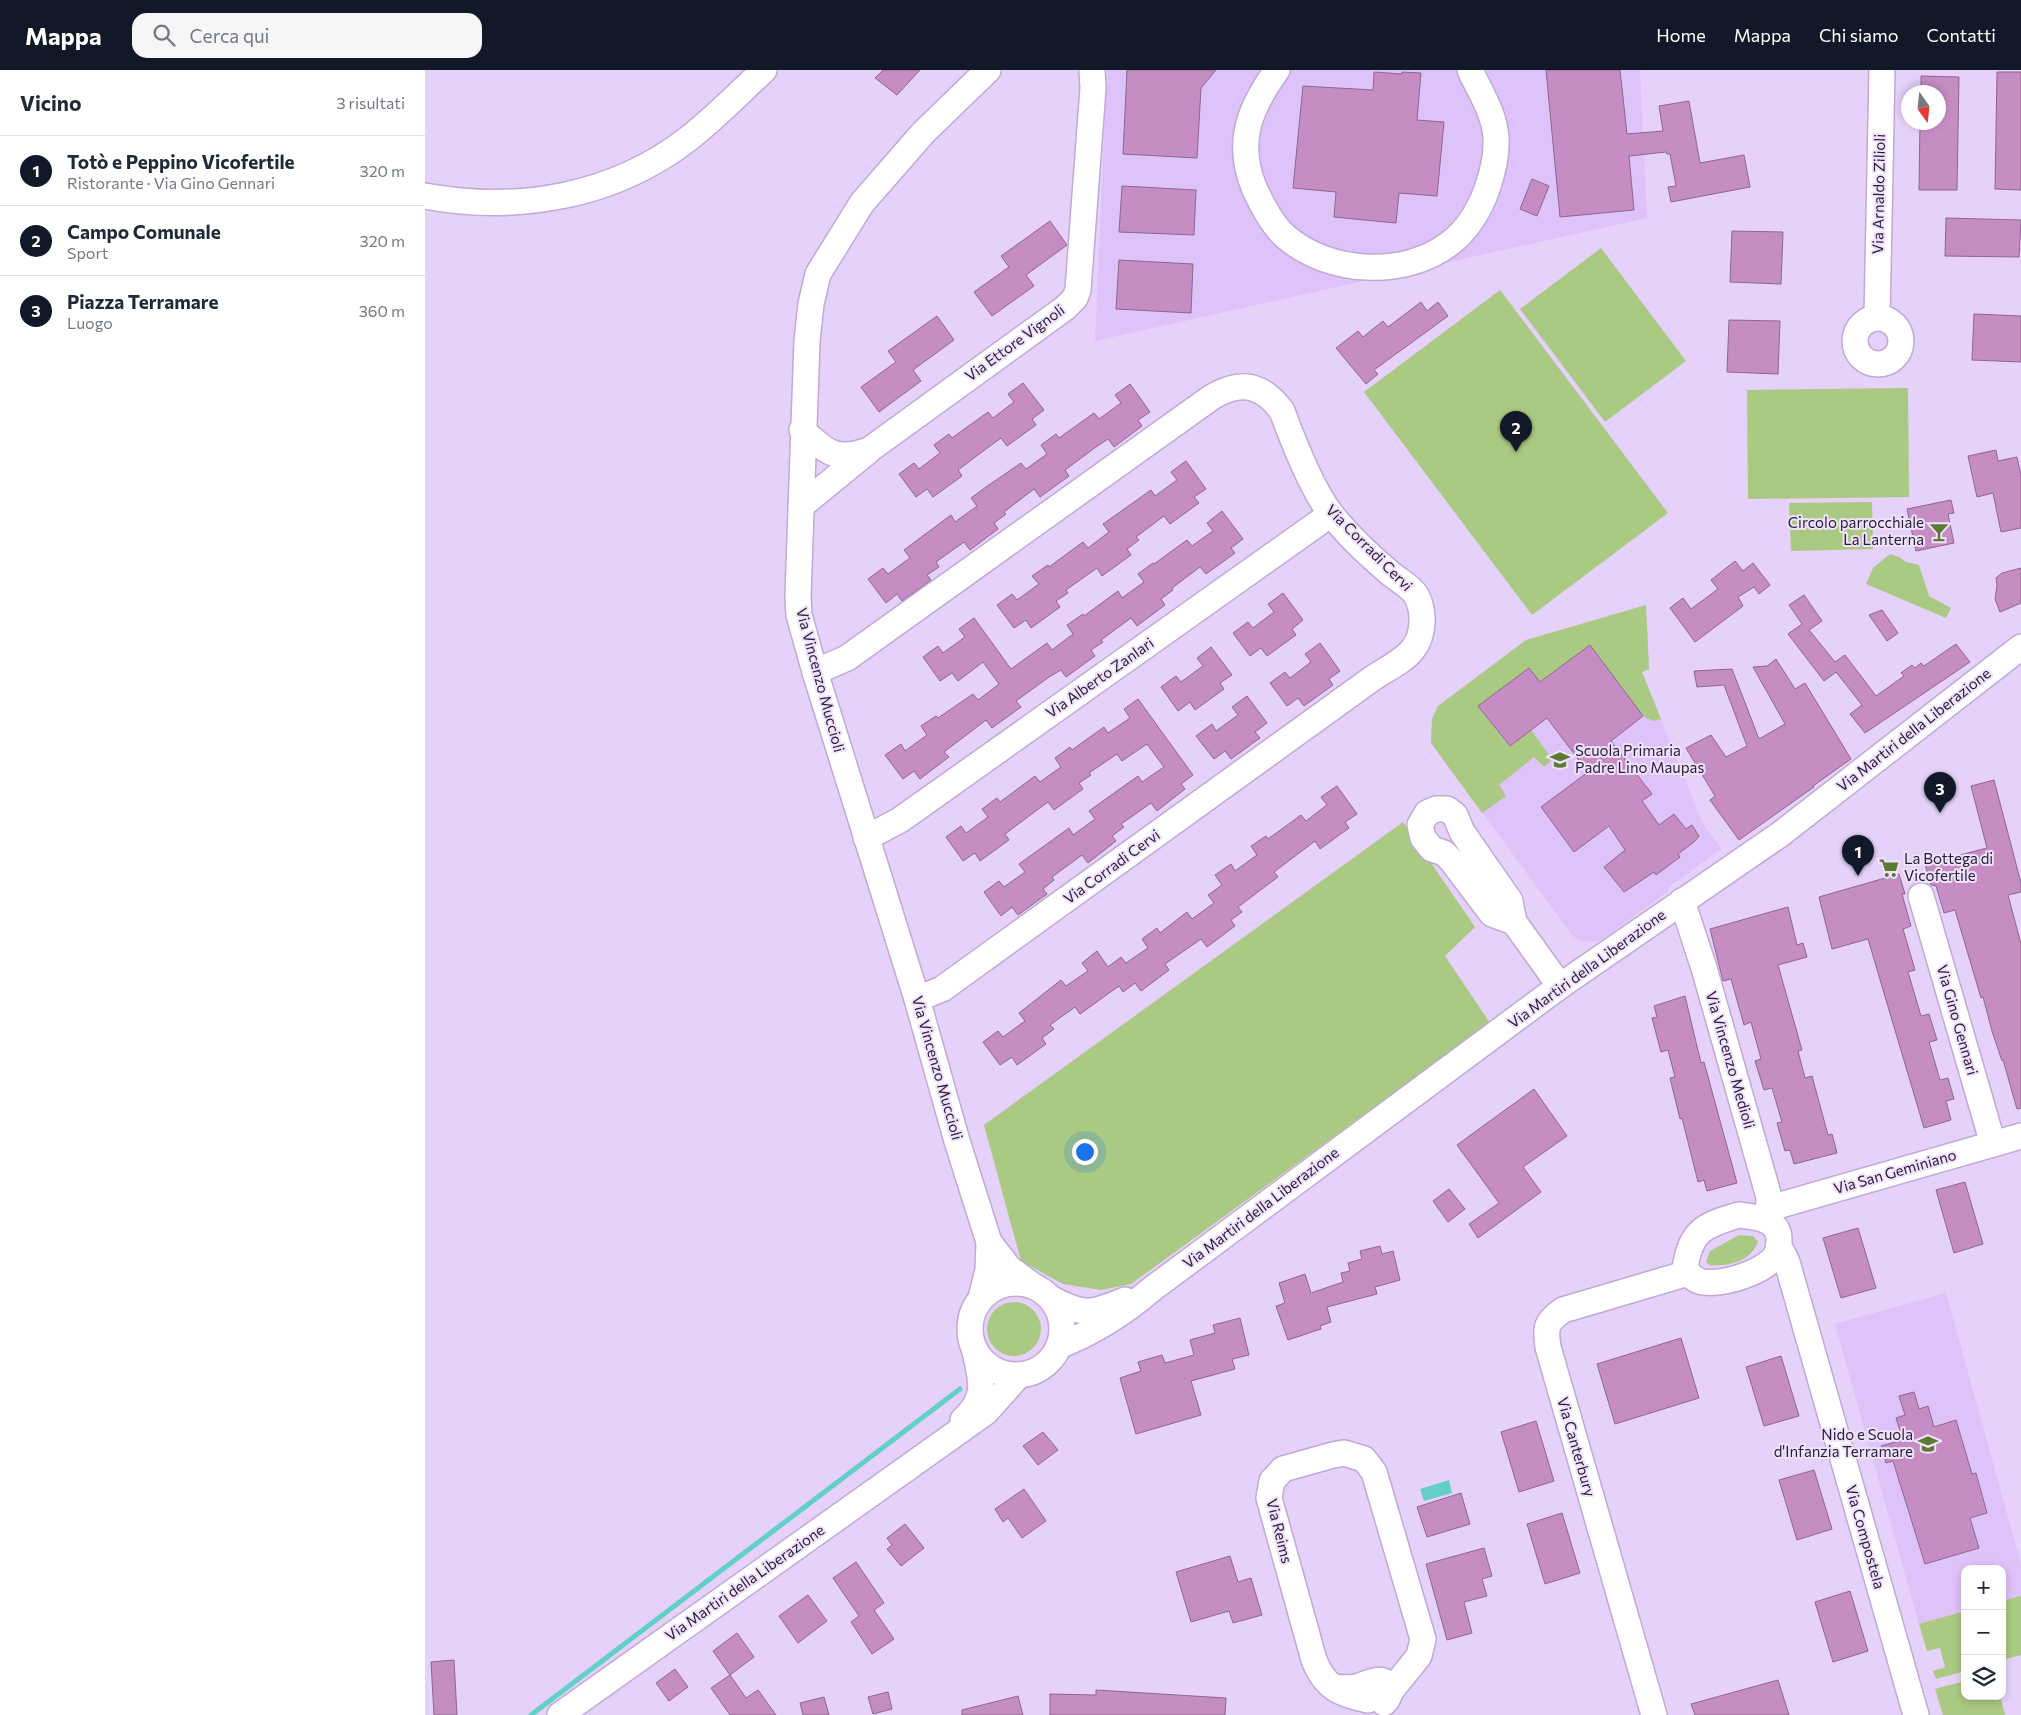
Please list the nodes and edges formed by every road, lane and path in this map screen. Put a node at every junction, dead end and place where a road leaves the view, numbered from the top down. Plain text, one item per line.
1 (764, 70) edge
2 (987, 70) edge
3 (1277, 70) edge
4 (1470, 70) edge
5 (1882, 70) edge
6 (1089, 76) edge
7 (425, 196) edge
8 (1877, 318) dead end
9 (803, 430) junction
10 (869, 450) junction
11 (801, 506) junction
12 (1331, 514) junction
13 (2021, 647) edge
14 (815, 672) junction
15 (866, 838) junction
16 (1921, 896) dead end
17 (1681, 901) junction
18 (1514, 922) dead end
19 (1560, 986) junction
20 (917, 999) junction
21 (2021, 1136) edge
22 (1993, 1144) junction
23 (1769, 1215) junction
24 (989, 1242) junction
25 (1779, 1246) junction
26 (1688, 1273) junction
27 (1153, 1289) junction
28 (1042, 1292) junction
29 (981, 1298) junction
30 (1059, 1346) junction
31 (975, 1352) junction
32 (1019, 1375) junction
33 (930, 1451) junction
34 (1379, 1699) edge
35 (560, 1715) edge
36 (1654, 1715) edge
37 (1916, 1715) edge

1 - 7 street
2 - 9 street, Via Vincenzo Muccioli
3 - 4 street
5 - 8 street, Via Arnaldo Zilioli
6 - 10 street, Via Ettore Vignoli
9 - 10 street, Via Ettore Vignoli
9 - 11 street, Via Vincenzo Muccioli
10 - 11 street
11 - 14 street, Via Vincenzo Muccioli
12 - 14 street, Via Corradi Cervi
12 - 15 street, Via Alberto Zanlari
12 - 20 street, Via Corradi Cervi
13 - 17 street, Via Martiri della Liberazione
14 - 15 street, Via Vincenzo Muccioli
15 - 20 street, Via Vincenzo Muccioli
16 - 22 street, Via Gino Gennari
17 - 19 street, Via Martiri della Liberazione
17 - 23 street, Via Vincenzo Medioli
18 - 19 street
19 - 27 street, Via Martiri della Liberazione
20 - 24 street, Via Vincenzo Muccioli
21 - 22 street, Via San Geminiano
22 - 23 street, Via San Geminiano
23 - 25 street
23 - 26 street
24 - 28 street
24 - 29 street
25 - 26 street
25 - 37 street, Via Compostela
26 - 36 street, Via Canterbury
27 - 28 street, Via Martiri della Liberazione
27 - 30 street, Via Martiri della Liberazione
28 - 29 street, Via Martiri della Liberazione
28 - 30 street
29 - 31 street, Via Martiri della Liberazione
30 - 32 street, Via Martiri della Liberazione
31 - 32 street
31 - 33 street, Via Martiri della Liberazione
32 - 33 street, Via Martiri della Liberazione
33 - 35 street, Via Martiri della Liberazione
34 - 34 street, Via Reims

